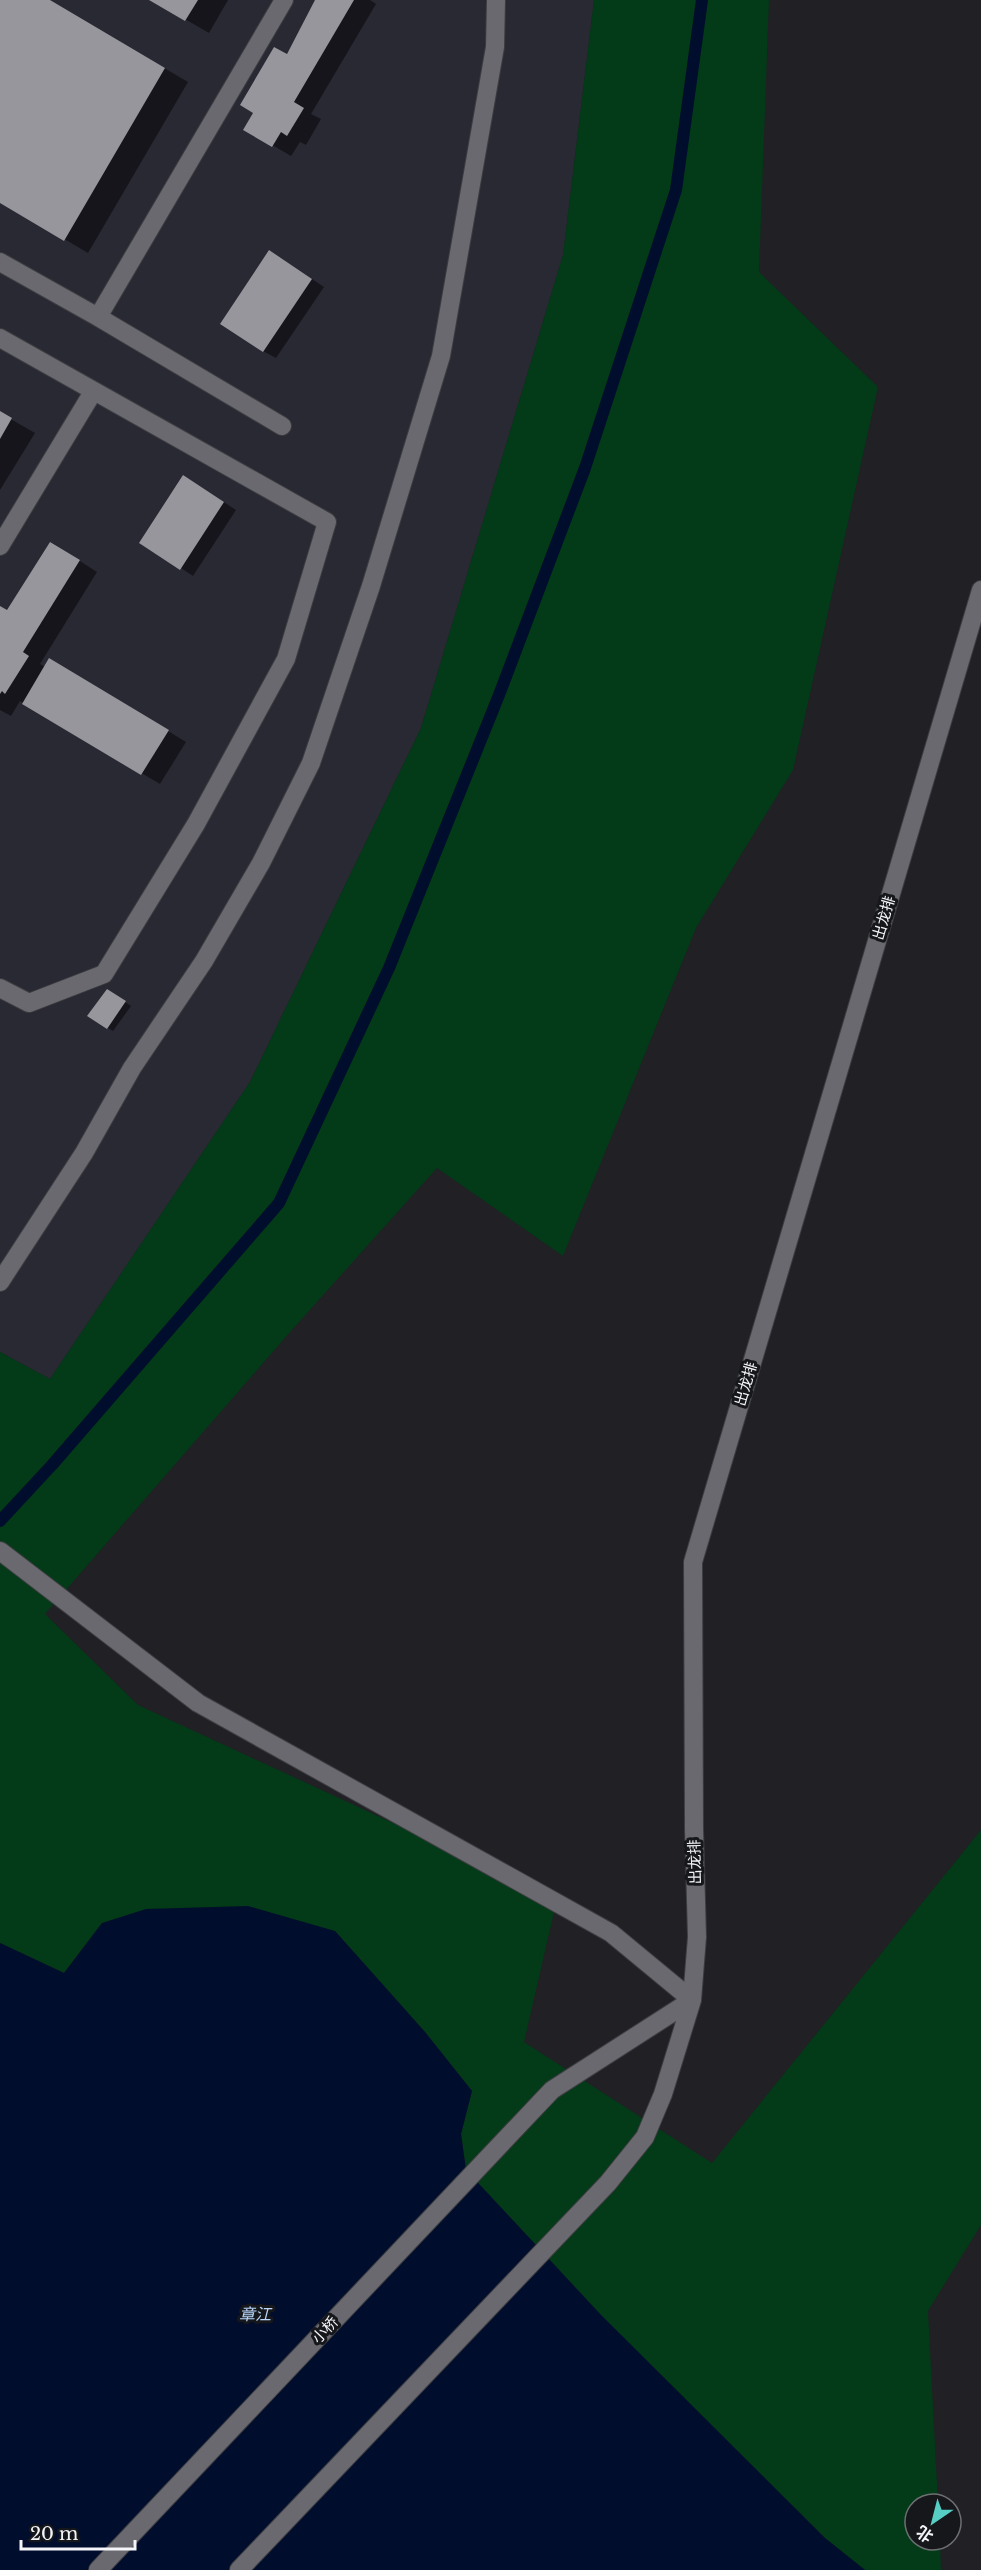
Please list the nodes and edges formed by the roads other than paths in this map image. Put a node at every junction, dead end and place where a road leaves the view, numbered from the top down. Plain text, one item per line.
1 (284, 0) edge
2 (496, 0) edge
3 (0, 262) edge
4 (98, 317) junction
5 (0, 338) edge
6 (93, 392) junction
7 (282, 426) dead end
8 (0, 546) edge
9 (981, 590) edge
10 (0, 988) edge
11 (0, 1282) edge
12 (3, 1554) edge
13 (692, 2000) junction
14 (98, 2570) edge
15 (239, 2570) edge

1 - 4 street
2 - 11 street
3 - 4 street
4 - 7 street
5 - 6 street
6 - 8 street
6 - 10 street
9 - 13 street, 出龙排
12 - 13 street
13 - 14 street, 小桥
13 - 15 street, 出龙排

